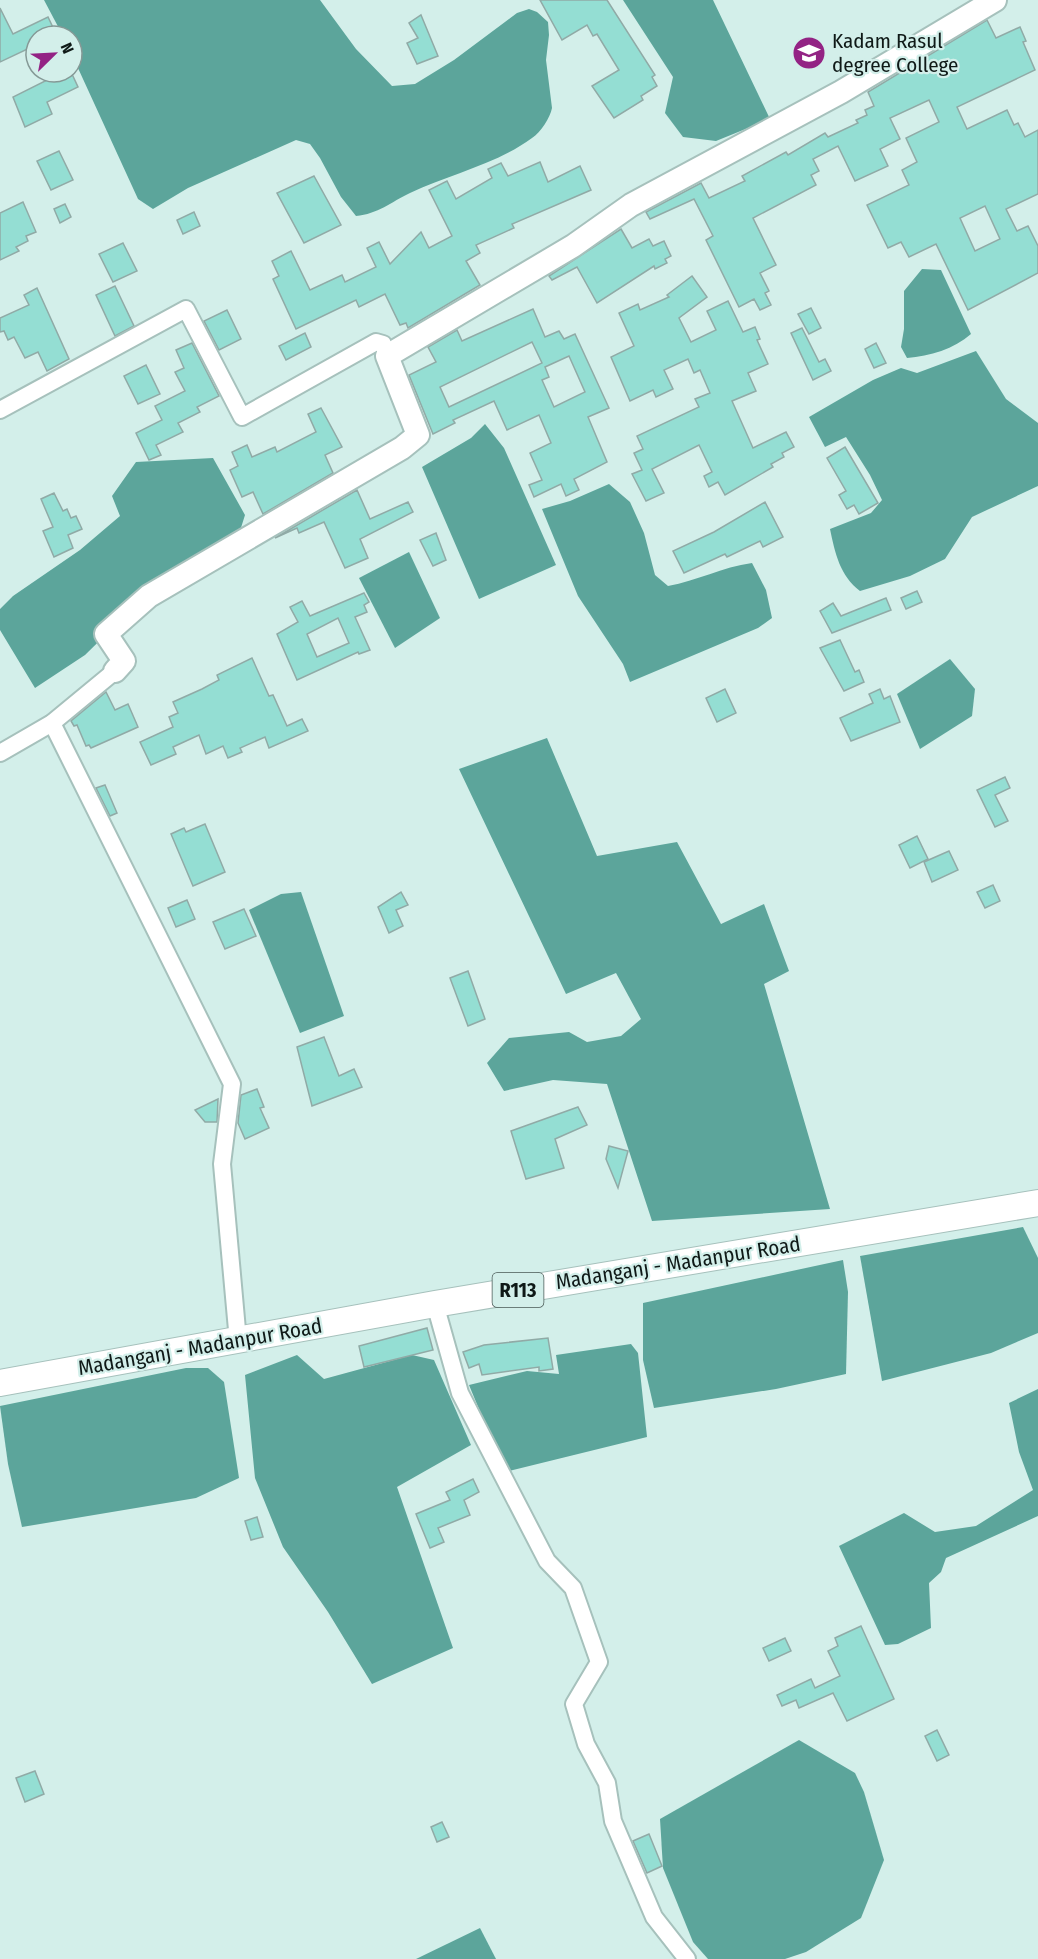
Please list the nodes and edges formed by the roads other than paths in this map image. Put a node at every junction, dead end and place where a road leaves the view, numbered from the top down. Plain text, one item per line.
1 (995, 0) edge
2 (387, 356) junction
3 (0, 410) edge
4 (115, 670) joint
5 (52, 723) junction
6 (0, 753) edge
7 (1038, 1203) edge
8 (435, 1304) junction
9 (238, 1341) junction
10 (0, 1383) edge
11 (687, 1959) edge

1 - 2 street
2 - 3 street
2 - 4 street
4 - 5 street
5 - 6 street
5 - 9 street
7 - 8 main road, Madanganj - Madanpur Road / R113
8 - 9 main road, Madanganj - Madanpur Road / R113
8 - 11 street
9 - 10 main road, Madanganj - Madanpur Road / R113

